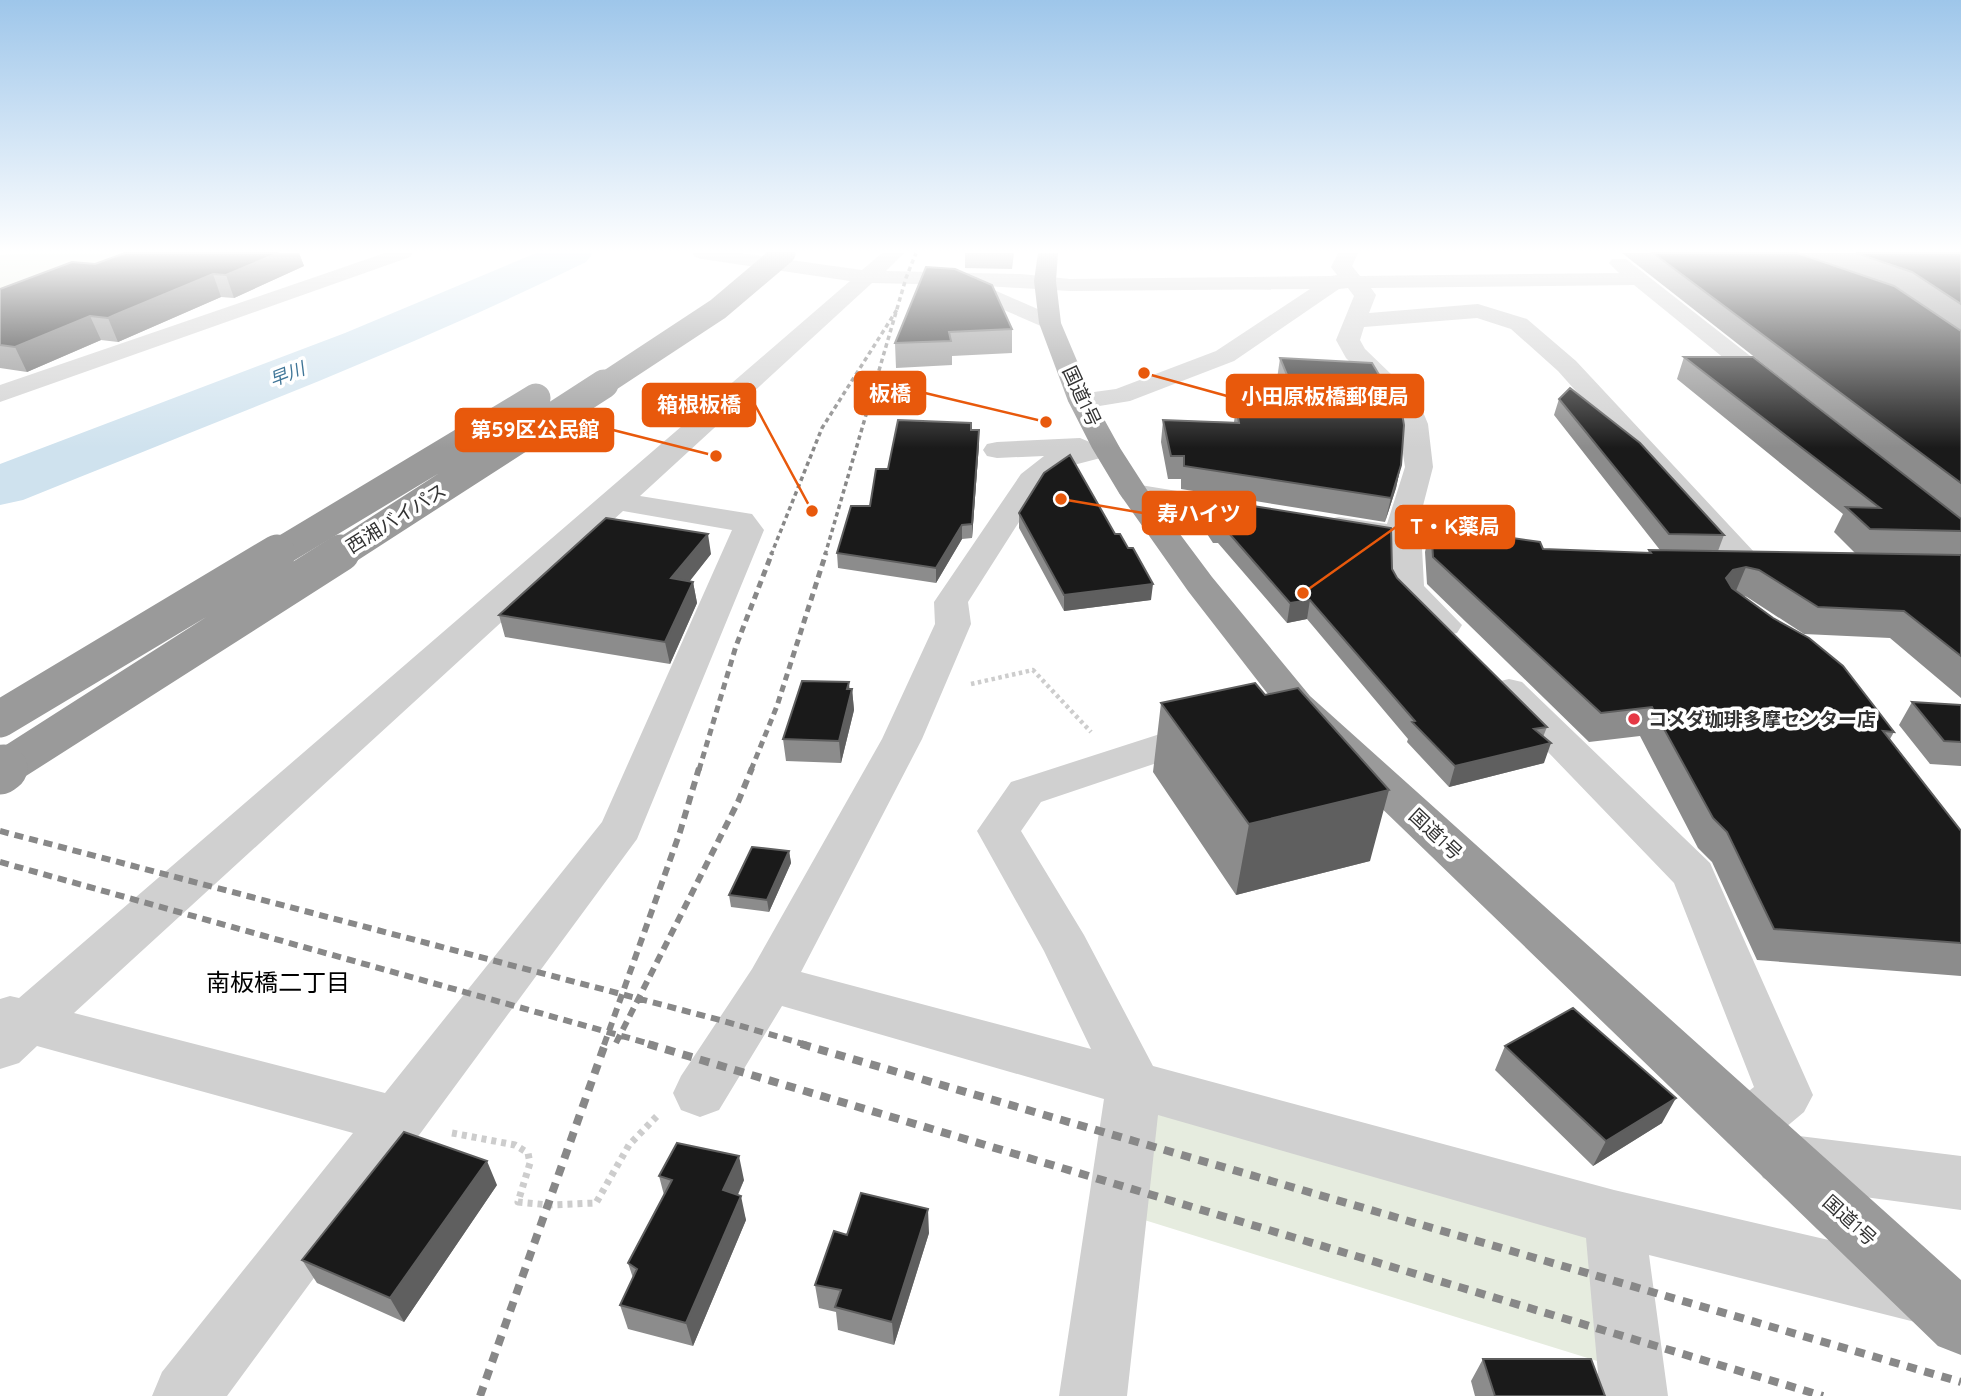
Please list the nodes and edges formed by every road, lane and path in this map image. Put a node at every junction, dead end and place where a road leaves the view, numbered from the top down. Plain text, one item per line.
1 (217, 318) edge
2 (664, 318) edge
3 (704, 318) edge
4 (821, 318) edge
5 (1039, 318) edge
6 (1050, 318) edge
7 (1286, 318) edge
8 (1356, 318) edge
9 (1389, 318) edge
10 (1501, 318) edge
11 (1688, 318) edge
12 (1354, 321) junction
13 (1050, 323) junction
14 (0, 394) edge
15 (1082, 401) junction
16 (1800, 408) edge
17 (1106, 448) junction
18 (997, 450) dead end
19 (1135, 493) junction
20 (617, 501) junction
21 (1270, 515) edge
22 (1309, 521) edge
23 (1402, 537) junction
24 (1508, 552) edge
25 (1710, 566) edge
26 (922, 696) junction
27 (1296, 704) junction
28 (0, 719) edge
29 (1118, 760) junction
30 (0, 771) edge
31 (770, 983) junction
32 (9, 1028) edge
33 (1135, 1083) junction
34 (700, 1093) joint
35 (397, 1121) junction
36 (1766, 1142) junction
37 (1961, 1183) edge
38 (1614, 1218) junction
39 (1947, 1309) edge
40 (186, 1396) edge
41 (1093, 1396) edge
42 (1634, 1396) edge

1 - 14 street
2 - 28 highway, 西湘バイパス, bridge
3 - 30 highway, 西湘バイパス, bridge
4 - 20 street
5 - 13 street
6 - 13 highway, 国道1号
7 - 15 street
8 - 12 street
9 - 12 street
10 - 25 street
11 - 16 street
12 - 23 street
13 - 15 highway, 国道1号
15 - 17 highway, 国道1号
17 - 18 street
17 - 19 highway, 国道1号
17 - 26 street
19 - 21 street
19 - 27 highway, 国道1号
20 - 32 street
20 - 35 street
22 - 23 street
23 - 24 street
23 - 36 street
26 - 29 path
26 - 31 street
27 - 29 street
27 - 36 highway, 国道1号
29 - 33 street
31 - 33 street
31 - 34 street
32 - 35 street
33 - 38 street
33 - 41 street
34 - 35 path
35 - 40 street
36 - 37 street
36 - 39 highway, 国道1号
38 - 39 street
38 - 42 street

